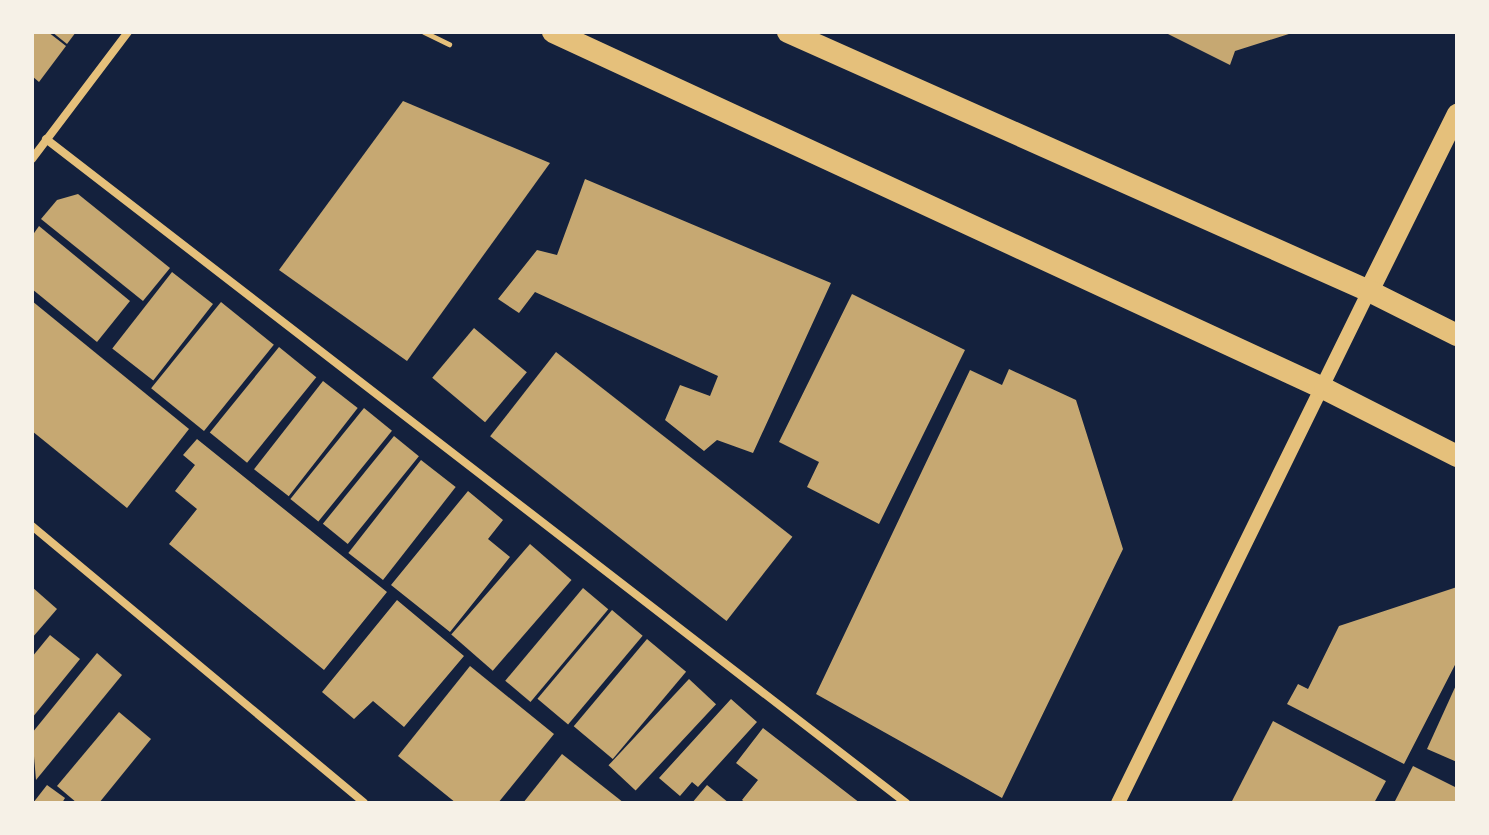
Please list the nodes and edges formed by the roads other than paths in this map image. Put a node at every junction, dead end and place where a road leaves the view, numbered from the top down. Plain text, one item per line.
1 (128, 32) edge
2 (553, 32) edge
3 (788, 32) edge
4 (1457, 114) edge
5 (46, 139) junction
6 (32, 159) edge
7 (1369, 291) junction
8 (1457, 335) edge
9 (1325, 389) junction
10 (1457, 456) edge
11 (32, 526) edge
12 (364, 803) edge
13 (906, 803) edge
14 (1118, 803) edge

1 - 5 street
2 - 9 highway
3 - 7 highway
4 - 7 main road
5 - 6 street
5 - 13 street
7 - 8 highway
7 - 9 street
9 - 10 highway
9 - 14 street
11 - 12 street

